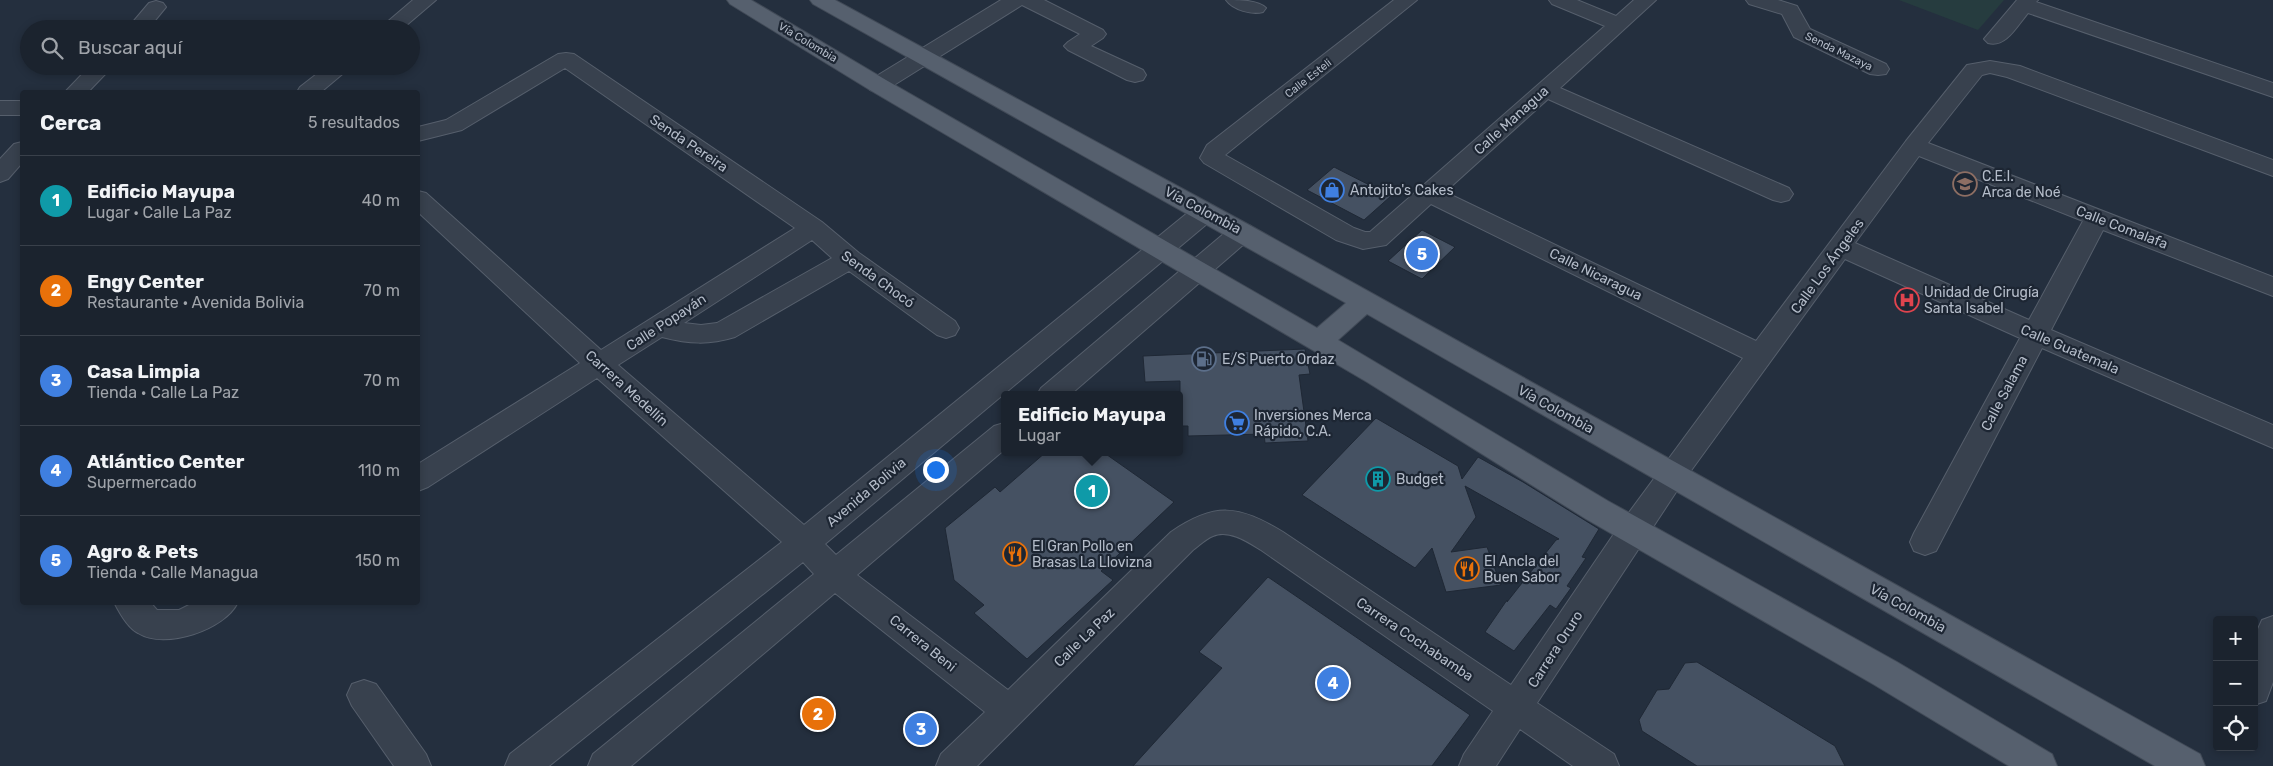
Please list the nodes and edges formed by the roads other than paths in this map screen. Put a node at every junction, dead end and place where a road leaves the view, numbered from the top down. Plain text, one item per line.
1 (426, 0) edge
2 (738, 0) edge
3 (820, 0) edge
4 (1015, 0) edge
5 (1028, 0) edge
6 (1236, 0) edge
7 (1407, 0) edge
8 (1558, 0) edge
9 (1646, 0) edge
10 (1756, 0) edge
11 (2026, 2) edge
12 (156, 7) dead end
13 (1256, 8) dead end
14 (145, 20) edge
15 (400, 20) edge
16 (1619, 24) junction
17 (1996, 39) dead end
18 (922, 56) junction
19 (1878, 69) dead end
20 (93, 75) edge
21 (330, 75) edge
22 (1135, 75) dead end
23 (878, 85) junction
24 (78, 90) edge
25 (311, 90) edge
26 (1545, 90) junction
27 (2273, 90) edge
28 (0, 108) edge
29 (20, 108) edge
30 (420, 134) edge
31 (1914, 146) junction
32 (20, 151) edge
33 (2273, 168) edge
34 (0, 174) edge
35 (1430, 194) junction
36 (1781, 194) dead end
37 (420, 202) edge
38 (1205, 212) junction
39 (2097, 218) junction
40 (813, 228) junction
41 (1242, 232) junction
42 (1376, 239) joint
43 (1842, 247) junction
44 (1159, 249) junction
45 (850, 259) junction
46 (1198, 270) junction
47 (2273, 287) edge
48 (1364, 302) junction
49 (659, 326) junction
50 (946, 328) dead end
51 (2036, 334) junction
52 (1318, 342) junction
53 (1762, 355) junction
54 (600, 365) junction
55 (1056, 391) edge
56 (1001, 437) edge
57 (2273, 437) edge
58 (1672, 475) junction
59 (420, 478) edge
60 (1224, 523) joint
61 (1632, 531) junction
62 (1925, 542) dead end
63 (804, 544) junction
64 (836, 576) junction
65 (133, 605) edge
66 (217, 605) edge
67 (2271, 642) edge
68 (2258, 679) edge
69 (364, 695) dead end
70 (1515, 708) junction
71 (1009, 711) junction
72 (414, 766) edge
73 (522, 766) edge
74 (605, 766) edge
75 (953, 766) edge
76 (1476, 766) edge
77 (1602, 766) edge
78 (2040, 766) edge
79 (2188, 766) edge

1 - 15 street
2 - 23 main road, Vía Colombia
3 - 18 main road, Vía Colombia
4 - 18 street
5 - 22 street
6 - 13 street
7 - 42 street, Calle Esteli
8 - 16 street
9 - 16 street, Calle Managua
10 - 19 street, Senda Mazaya
11 - 17 street
11 - 27 street
12 - 14 street
16 - 26 street, Calle Managua
18 - 23 street
18 - 38 main road, Vía Colombia
20 - 24 street
21 - 25 street
23 - 44 main road, Vía Colombia
26 - 35 street, Calle Managua
26 - 36 street
28 - 29 street
30 - 40 street, Senda Pereira
31 - 33 street, Calle Los Ángeles
31 - 39 street, Calle Comalafa
31 - 43 street, Calle Los Ángeles
32 - 34 street
35 - 42 street, Calle Managua
35 - 53 street, Calle Nicaragua
37 - 54 street, Carrera Medellín
38 - 41 main road, Vía Colombia
38 - 44 street, Avenida Bolivia
39 - 47 street, Calle Comalafa
39 - 51 street, Calle Salama
40 - 45 street, Senda Chocó
40 - 49 street, Calle Popayán
41 - 46 street
41 - 48 main road, Vía Colombia
43 - 51 street, Calle Guatemala
43 - 53 street, Calle Los Ángeles
44 - 46 main road, Vía Colombia
44 - 63 street, Avenida Bolivia
45 - 49 street
45 - 50 street, Senda Chocó
46 - 52 main road, Vía Colombia
46 - 55 street
48 - 52 main road
48 - 58 main road, Vía Colombia
49 - 54 street, Calle Popayán
51 - 57 street, Calle Guatemala
51 - 62 street, Calle Salama
52 - 61 main road, Vía Colombia
53 - 58 street, Calle Los Ángeles
54 - 59 street, Calle Popayán
54 - 63 street, Carrera Medellín
56 - 64 street
58 - 61 street, Carrera Oruro
58 - 79 main road, Vía Colombia
60 - 70 street, Carrera Cochabamba
60 - 71 street, Calle La Paz
61 - 70 street, Carrera Oruro
61 - 78 main road, Vía Colombia
63 - 64 street, Carrera Medellín
63 - 73 street, Avenida Bolivia
64 - 71 street, Carrera Beni
64 - 74 street
65 - 66 street
67 - 68 street
69 - 72 street
70 - 76 street, Carrera Oruro
70 - 77 street, Carrera Cochabamba
71 - 75 street, Calle La Paz

